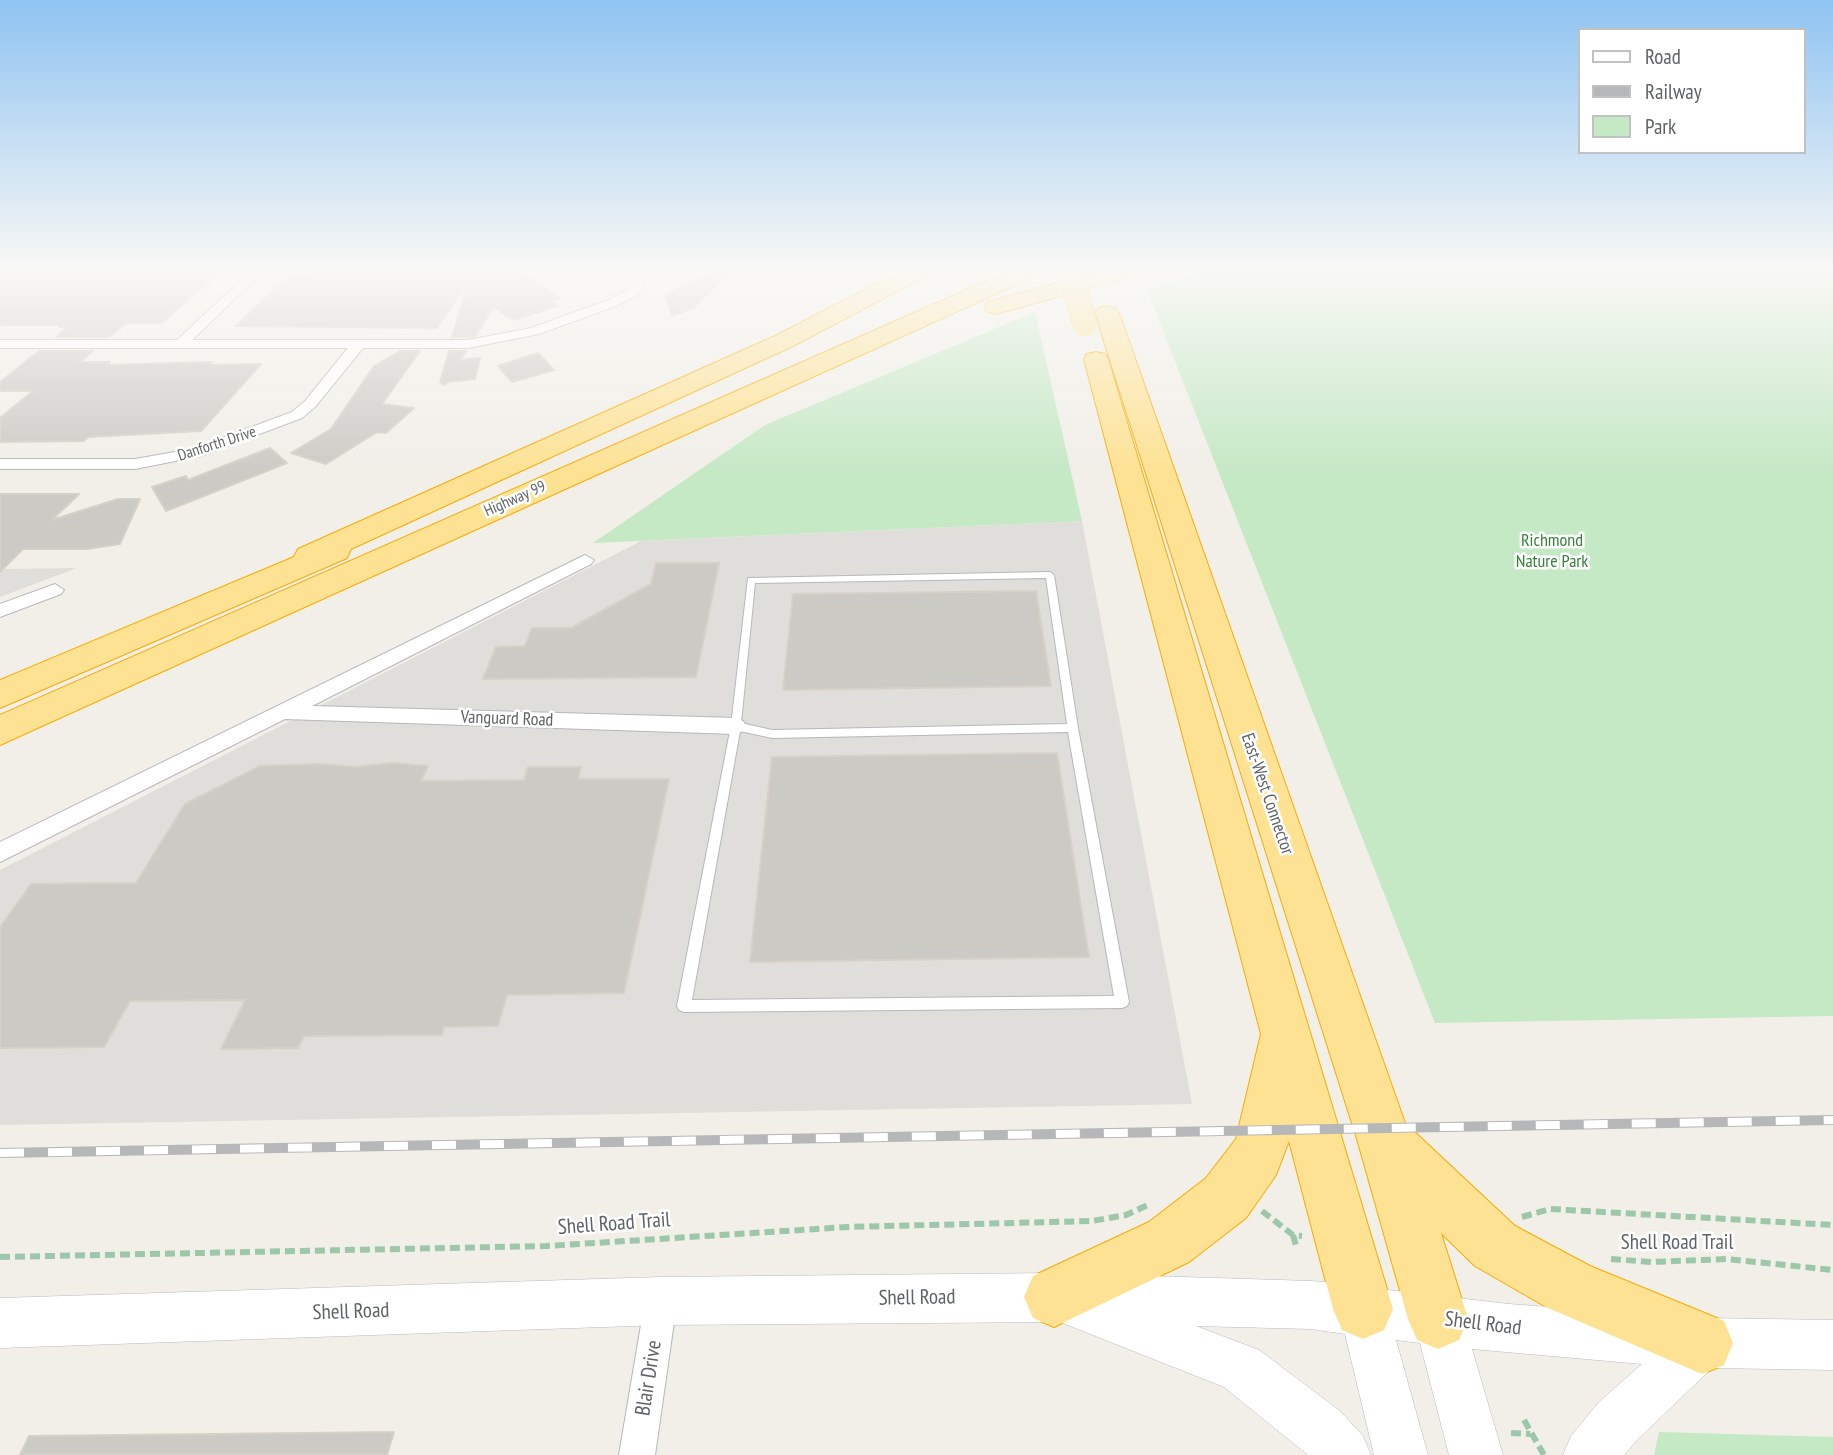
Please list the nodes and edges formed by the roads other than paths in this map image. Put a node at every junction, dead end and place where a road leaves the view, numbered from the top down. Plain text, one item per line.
1 (188, 337) edge
2 (504, 337) edge
3 (789, 337) edge
4 (834, 337) edge
5 (879, 337) edge
6 (918, 337) edge
7 (1101, 337) edge
8 (1103, 337) edge
9 (0, 344) edge
10 (180, 344) junction
11 (358, 345) junction
12 (0, 464) edge
13 (446, 529) junction
14 (585, 560) dead end
15 (55, 590) dead end
16 (0, 611) edge
17 (44, 676) junction
18 (0, 695) edge
19 (278, 712) junction
20 (736, 726) junction
21 (1073, 728) junction
22 (0, 731) edge
23 (0, 853) edge
24 (1286, 1029) junction
25 (1384, 1139) junction
26 (1054, 1297) junction
27 (661, 1301) junction
28 (1363, 1309) junction
29 (1438, 1319) junction
30 (0, 1323) edge
31 (1702, 1343) junction
32 (1833, 1345) edge
33 (1493, 1444) edge
34 (637, 1455) edge
35 (1344, 1455) edge
36 (1401, 1455) edge
37 (1591, 1455) edge

1 - 10 street
2 - 11 street
3 - 17 highway
4 - 17 highway, Highway 99
5 - 13 highway, Highway 99
6 - 13 highway
7 - 24 highway, East-West Connector
8 - 25 highway, East-West Connector
9 - 10 street
10 - 11 street
11 - 12 street, Danforth Drive
13 - 22 highway, Highway 99
14 - 19 street, Vanguard Road
15 - 16 street
17 - 18 highway, Highway 99
19 - 20 street, Vanguard Road
19 - 23 street, Vanguard Road
20 - 21 lane
20 - 21 lane
20 - 21 lane
24 - 26 highway
24 - 28 highway, East-West Connector
25 - 29 highway, East-West Connector
25 - 31 highway
26 - 27 main road, Shell Road
26 - 28 main road, Shell Road
26 - 35 main road
27 - 30 main road, Shell Road
27 - 34 street, Blair Drive
28 - 29 main road, Shell Road
28 - 36 main road
29 - 31 main road, Shell Road
29 - 33 main road
31 - 32 main road, Shell Road
31 - 37 main road

